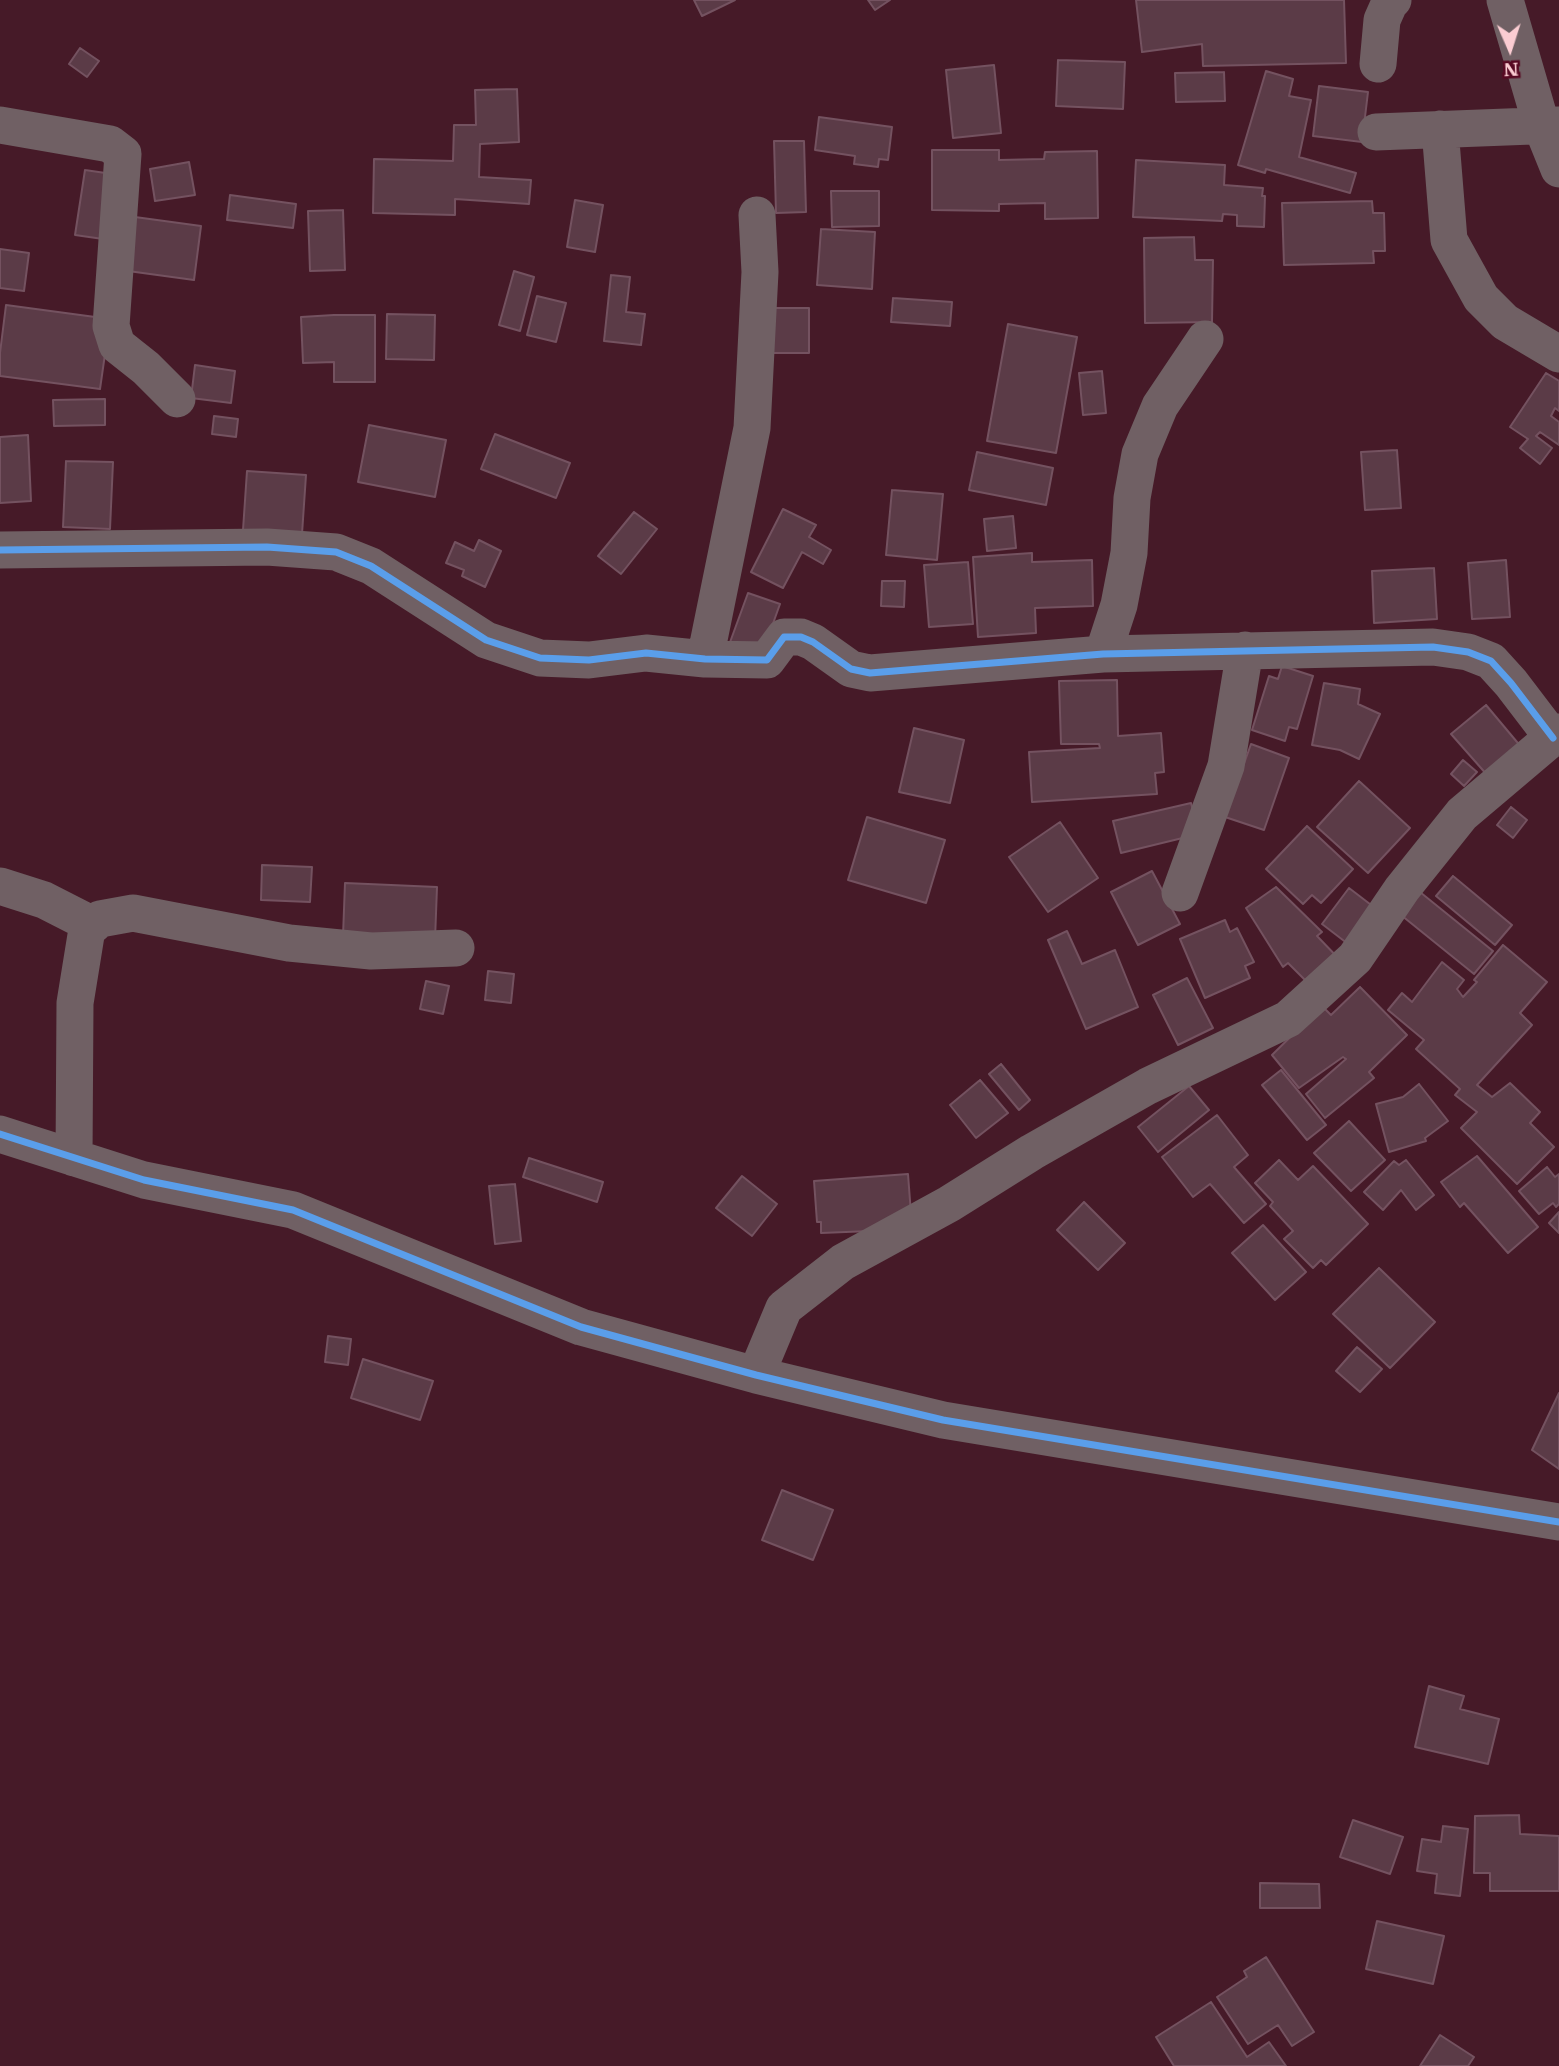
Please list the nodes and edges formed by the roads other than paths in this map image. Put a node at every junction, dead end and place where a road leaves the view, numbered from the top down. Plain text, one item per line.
1 (1393, 0) edge
2 (1505, 0) edge
3 (1378, 64) dead end
4 (0, 125) edge
5 (1550, 126) edge
6 (1440, 128) junction
7 (1376, 132) dead end
8 (1559, 169) edge
9 (757, 215) dead end
10 (1205, 339) dead end
11 (1559, 354) edge
12 (177, 400) dead end
13 (0, 550) edge
14 (1245, 650) junction
15 (1103, 654) junction
16 (705, 659) junction
17 (1556, 735) edge
18 (0, 886) edge
19 (1180, 893) dead end
20 (93, 925) junction
21 (456, 948) dead end
22 (0, 1134) edge
23 (74, 1158) junction
24 (755, 1375) junction
25 (1559, 1522) edge

1 - 3 street
2 - 5 street
4 - 12 street
5 - 6 street
5 - 8 street
6 - 7 street
6 - 11 street
9 - 16 street
10 - 15 street
13 - 16 street
14 - 15 street
14 - 17 street
14 - 19 street
15 - 16 street
17 - 24 street
18 - 20 street
20 - 21 street
20 - 23 street
22 - 23 street
23 - 24 street
24 - 25 street

